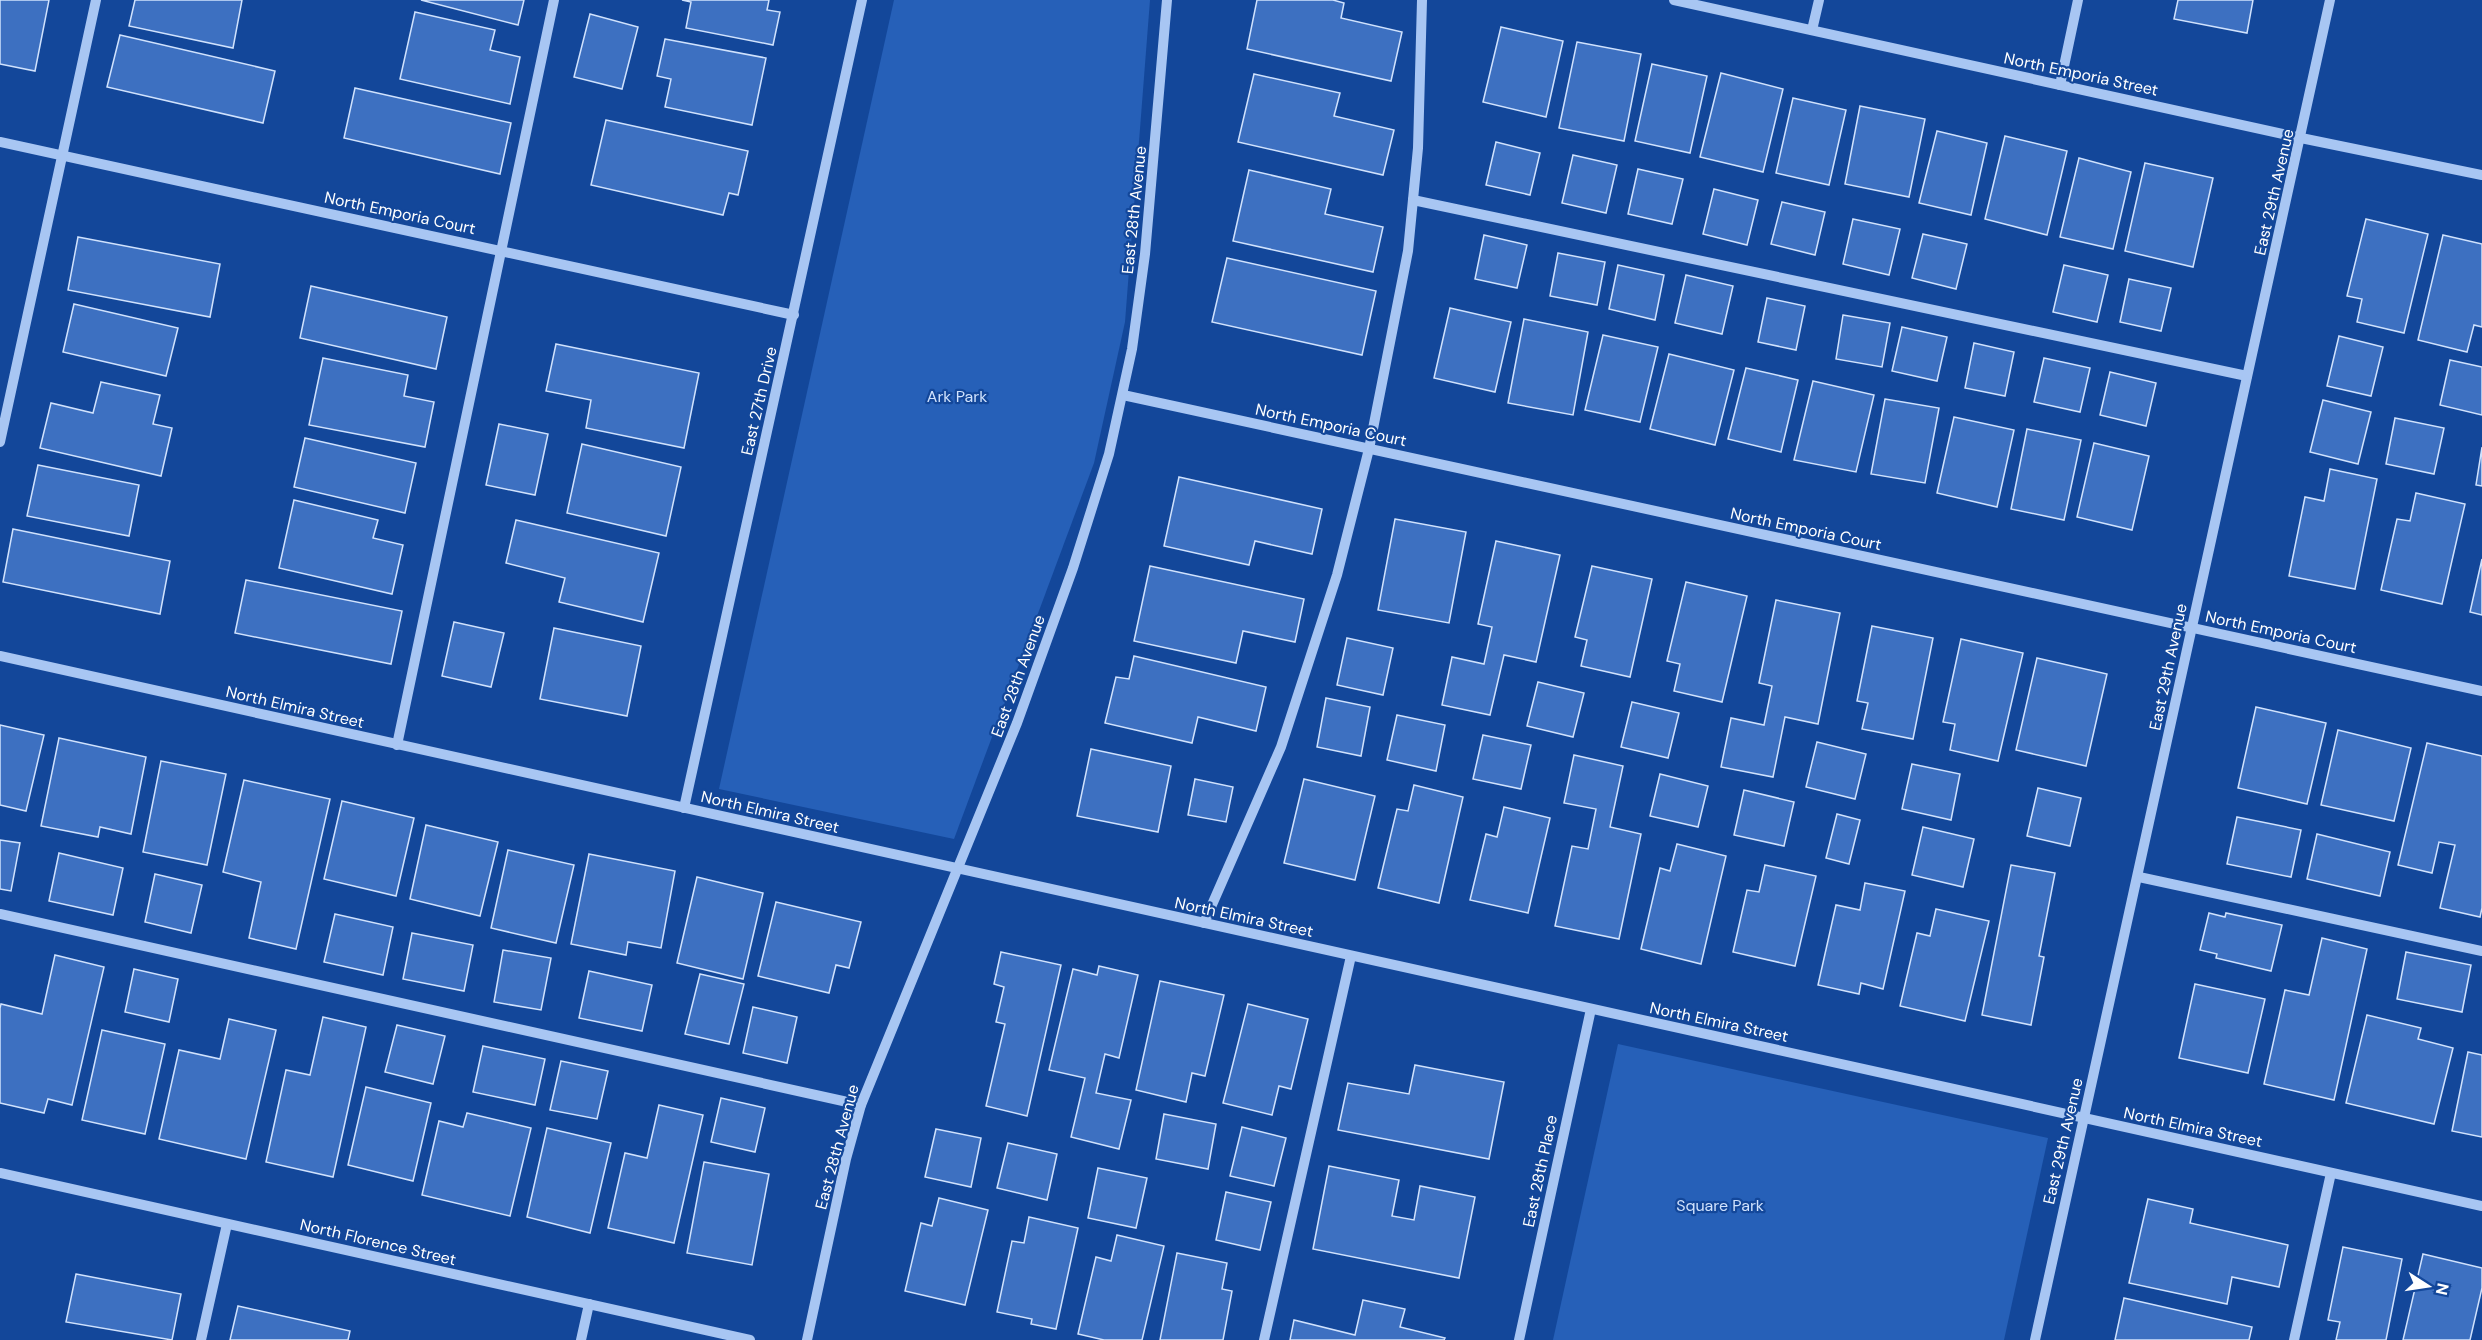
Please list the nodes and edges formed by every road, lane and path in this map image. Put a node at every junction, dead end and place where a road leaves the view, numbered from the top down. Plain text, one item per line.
1 (96, 0) edge
2 (554, 0) edge
3 (862, 0) edge
4 (1167, 0) edge
5 (1422, 0) edge
6 (1674, 0) edge
7 (1819, 0) edge
8 (2078, 0) edge
9 (2330, 0) edge
10 (1812, 30) junction
11 (2060, 85) junction
12 (2301, 138) junction
13 (0, 142) edge
14 (63, 156) junction
15 (2482, 175) edge
16 (1413, 200) junction
17 (502, 251) junction
18 (794, 315) junction
19 (2247, 376) junction
20 (1123, 395) junction
21 (0, 442) edge
22 (1369, 449) junction
23 (2192, 628) junction
24 (0, 656) edge
25 (2482, 691) edge
26 (397, 745) junction
27 (684, 808) junction
28 (956, 868) junction
29 (2139, 877) junction
30 (0, 914) edge
31 (1203, 923) junction
32 (2482, 951) edge
33 (1351, 956) junction
34 (1591, 1009) junction
35 (861, 1105) junction
36 (2084, 1118) junction
37 (0, 1173) edge
38 (2331, 1173) junction
39 (2482, 1206) edge
40 (227, 1224) junction
41 (589, 1304) junction
42 (201, 1340) edge
43 (581, 1340) edge
44 (750, 1340) edge
45 (807, 1340) edge
46 (1264, 1340) edge
47 (1519, 1340) edge
48 (2035, 1340) edge
49 (2294, 1340) edge

1 - 14 street
2 - 17 street
3 - 18 street, East 27th Drive
4 - 20 street, East 28th Avenue
5 - 16 street
6 - 10 street, North Emporia Street
7 - 10 street
8 - 11 street
9 - 12 street, East 29th Avenue
10 - 11 street, North Emporia Street
11 - 12 street, North Emporia Street
12 - 15 street, North Emporia Street
12 - 19 street, East 29th Avenue
13 - 14 street, North Emporia Court
14 - 17 street, North Emporia Court
14 - 21 street
16 - 19 street
16 - 22 street
17 - 18 street, North Emporia Court
17 - 26 street
18 - 27 street, East 27th Drive
19 - 23 street, East 29th Avenue
20 - 22 street, North Emporia Court
20 - 28 street, East 28th Avenue
22 - 23 street, North Emporia Court
22 - 31 street
23 - 25 street, North Emporia Court
23 - 29 street, East 29th Avenue
24 - 26 street, North Elmira Street
26 - 27 street, North Elmira Street
27 - 28 street, North Elmira Street
28 - 31 street, North Elmira Street
28 - 35 street, East 28th Avenue
29 - 32 street
29 - 36 street, East 29th Avenue
30 - 35 street
31 - 33 street, North Elmira Street
33 - 34 street, North Elmira Street
33 - 46 street
34 - 36 street, North Elmira Street
34 - 47 street, East 28th Place
35 - 45 street, East 28th Avenue
36 - 38 street, North Elmira Street
36 - 48 street, East 29th Avenue
37 - 40 street, North Florence Street
38 - 39 street, North Elmira Street
38 - 49 street
40 - 41 street, North Florence Street
40 - 42 street
41 - 43 street
41 - 44 street, North Florence Street

